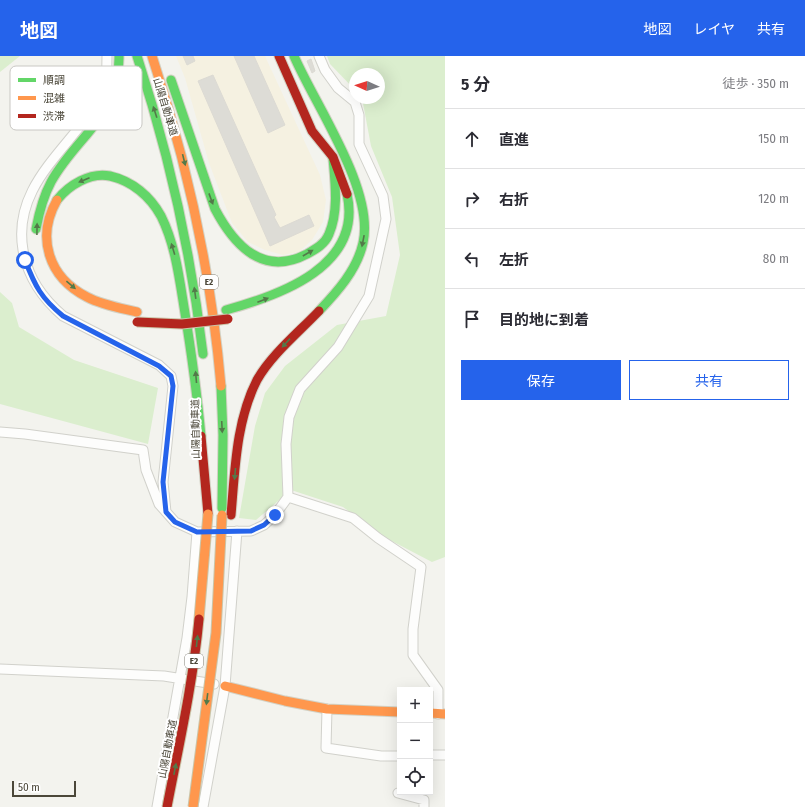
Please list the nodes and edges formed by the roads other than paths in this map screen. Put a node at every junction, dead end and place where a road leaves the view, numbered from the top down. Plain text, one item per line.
1 (107, 56) edge
2 (119, 56) edge
3 (137, 56) edge
4 (152, 56) edge
5 (279, 56) edge
6 (294, 56) edge
7 (319, 56) edge
8 (106, 66) edge
9 (119, 66) edge
10 (140, 66) edge
11 (142, 71) edge
12 (169, 74) dead end
13 (76, 130) edge
14 (92, 130) edge
15 (333, 158) junction
16 (361, 202) junction
17 (347, 252) dead end
18 (137, 317) junction
19 (203, 360) dead end
20 (207, 396) dead end
21 (0, 432) edge
22 (288, 497) junction
23 (166, 512) junction
24 (208, 514) junction
25 (227, 515) junction
26 (197, 532) junction
27 (238, 532) junction
28 (0, 669) edge
29 (180, 678) junction
30 (225, 686) junction
31 (326, 709) junction
32 (397, 712) edge
33 (438, 714) edge
34 (445, 755) edge
35 (397, 756) edge
36 (433, 756) edge
37 (405, 795) edge
38 (157, 807) edge
39 (167, 807) edge
40 (193, 807) edge
41 (202, 807) edge
42 (424, 807) edge

1 - 8 street
9 -> 2 main road
10 -> 3 main road, 山陽自動車道 / E2
4 -> 25 main road, 山陽自動車道 / E2
5 - 15 main road
6 - 16 main road
7 - 22 street
19 -> 11 main road, 山陽自動車道 / E2
12 -> 15 main road
13 - 23 street
18 -> 14 main road
18 -> 15 main road
16 - 17 main road
16 -> 25 main road
24 -> 18 main road
20 - 24 main road, 山陽自動車道 / E2
21 - 23 street
22 - 27 street
22 - 33 street
23 - 26 street
39 -> 24 main road, 山陽自動車道 / E2, bridge
25 -> 40 main road, E2, bridge
26 - 27 street
26 - 29 street
27 - 30 street
28 - 29 street
29 - 30 street
29 - 38 street
30 - 31 main road
30 - 41 street
31 - 32 main road
31 - 35 street
34 - 36 street
37 - 42 street

